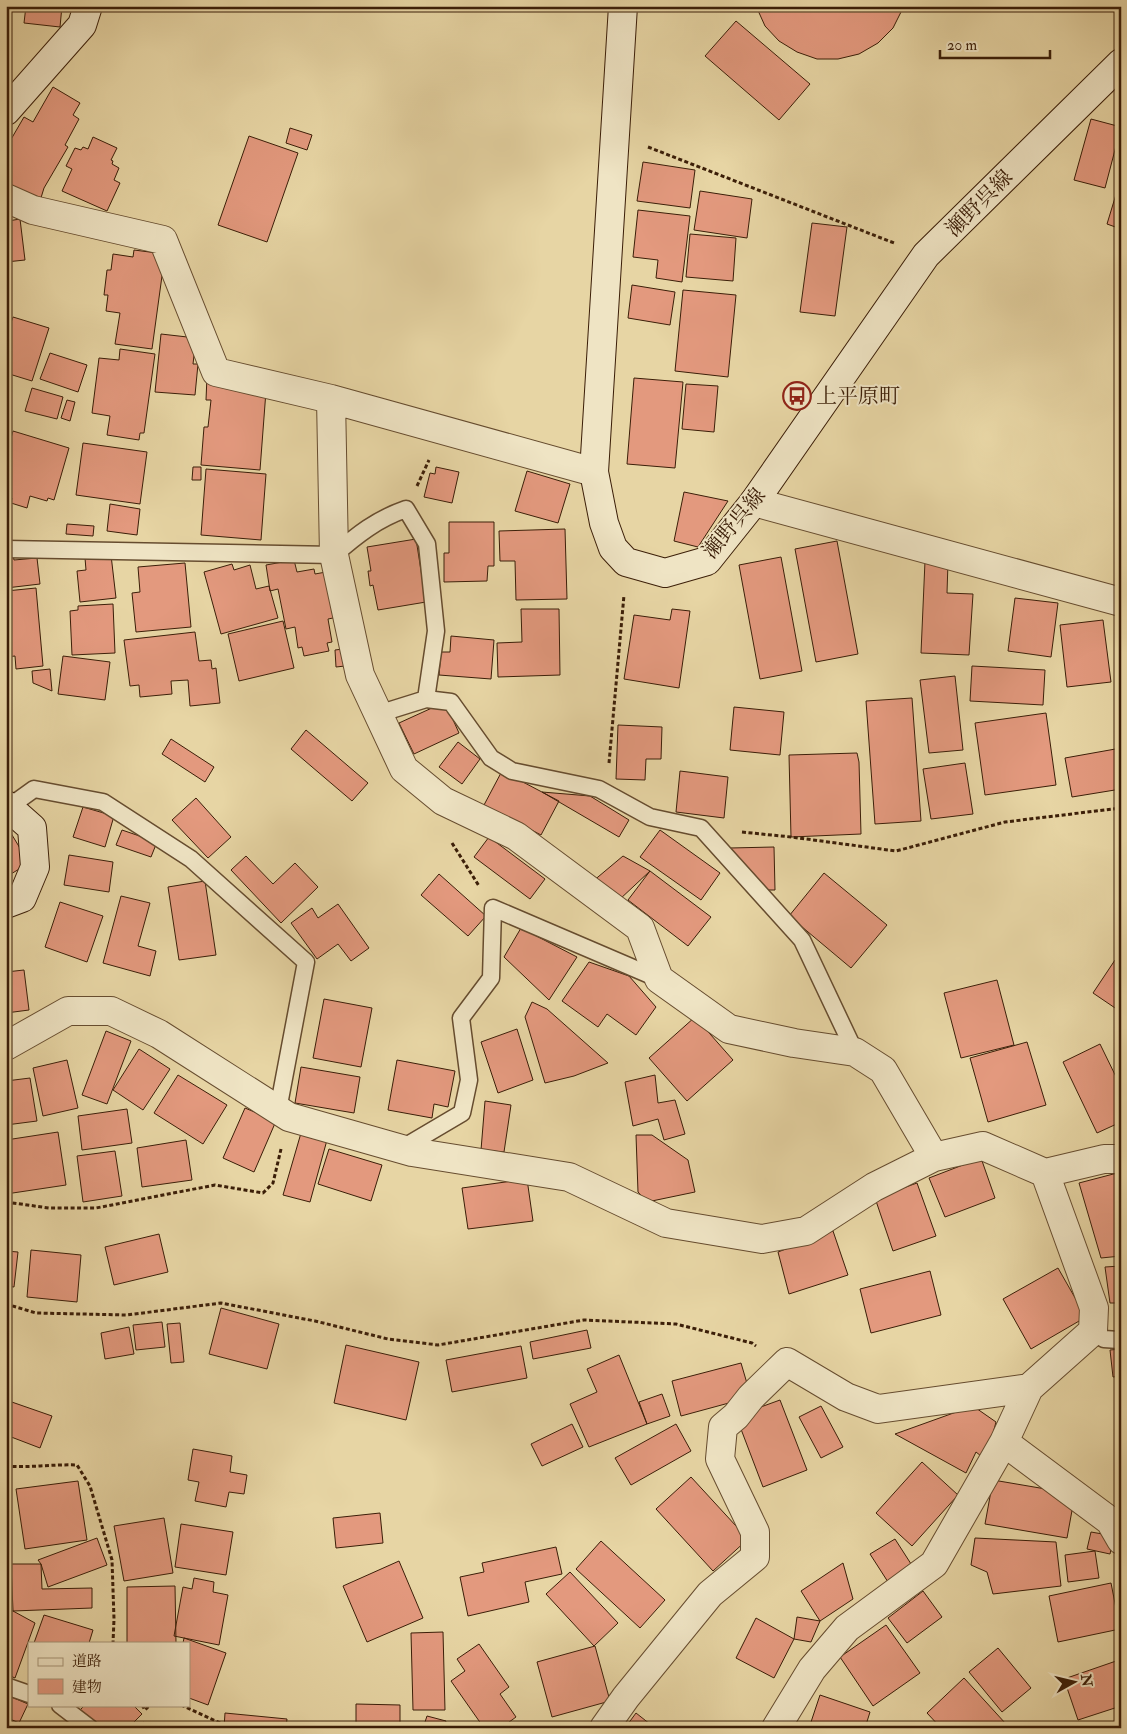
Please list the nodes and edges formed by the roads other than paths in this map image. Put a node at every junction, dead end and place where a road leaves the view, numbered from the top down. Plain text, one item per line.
1 (88, 6) edge
2 (623, 6) edge
3 (1121, 63) edge
4 (6, 111) edge
5 (6, 198) edge
6 (331, 399) junction
7 (594, 472) junction
8 (754, 502) junction
9 (6, 549) edge
10 (334, 555) junction
11 (1121, 602) edge
12 (426, 699) junction
13 (378, 714) junction
14 (8, 806) edge
15 (6, 904) edge
16 (658, 979) junction
17 (6, 1046) edge
18 (855, 1052) junction
19 (284, 1114) junction
20 (401, 1149) junction
21 (934, 1157) junction
22 (1121, 1159) edge
23 (1045, 1173) junction
24 (1093, 1331) junction
25 (1121, 1338) edge
26 (1029, 1388) junction
27 (1004, 1442) junction
28 (1121, 1540) edge
29 (6, 1686) edge
30 (28, 1694) edge
31 (61, 1706) edge
32 (90, 1728) edge
33 (604, 1728) edge
34 (776, 1728) edge

1 - 4 street
2 - 7 street
3 - 8 street, 瀬野呉線
5 - 6 street
6 - 7 street
6 - 10 street
7 - 8 street, 瀬野呉線
8 - 11 street
9 - 10 lane
10 - 12 lane
10 - 13 street
12 - 13 lane
12 - 18 lane
13 - 16 street
14 - 15 street
14 - 19 lane
16 - 18 street
16 - 20 lane
17 - 19 street
18 - 21 street
19 - 20 street
20 - 21 street
21 - 23 street
22 - 23 street
23 - 24 street
24 - 25 lane
24 - 26 street
26 - 27 street
26 - 33 street
27 - 28 street
27 - 34 street
29 - 30 lane
31 - 32 lane

